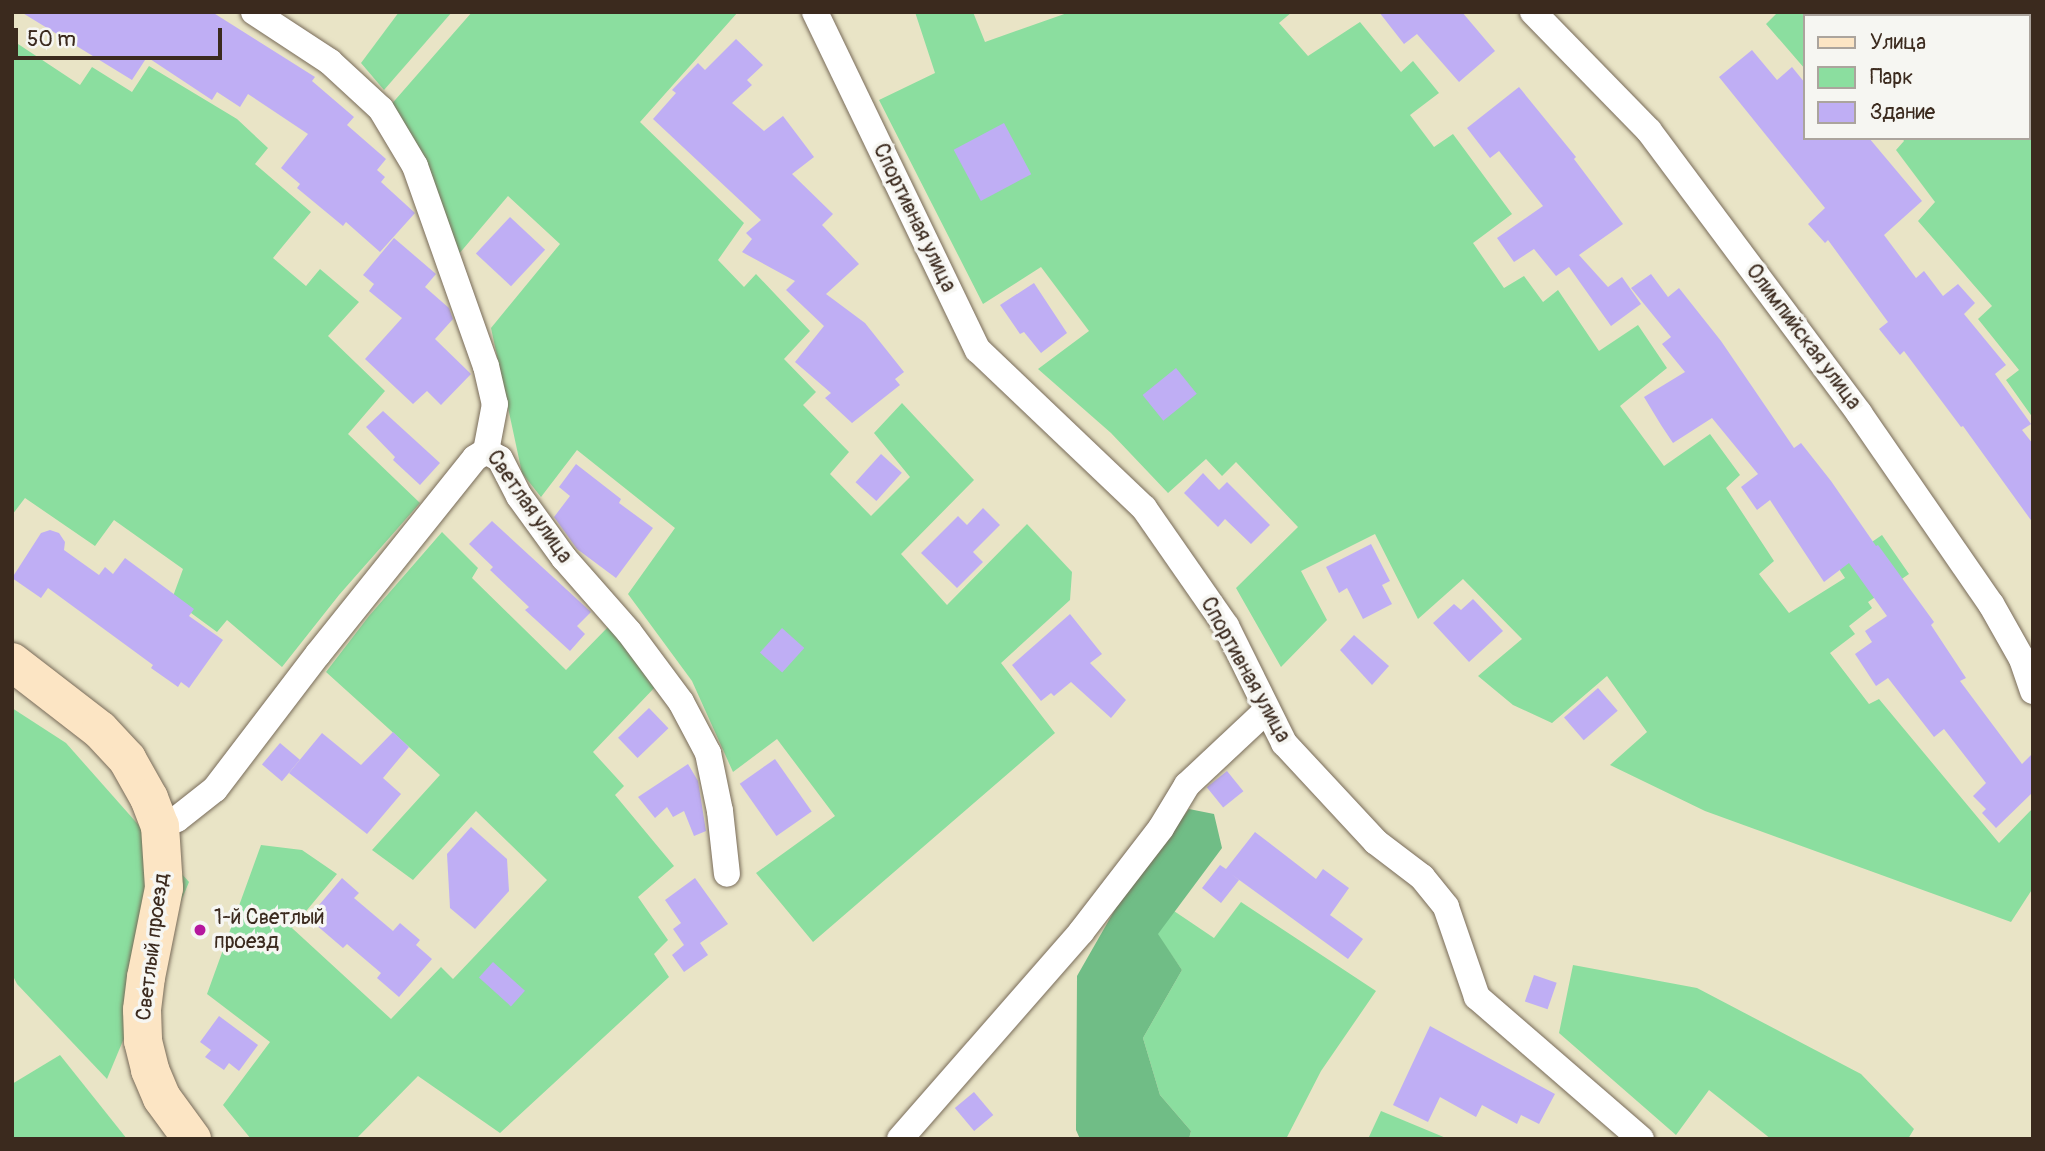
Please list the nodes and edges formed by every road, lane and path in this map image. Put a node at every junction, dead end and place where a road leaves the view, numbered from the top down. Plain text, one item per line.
1 (254, 12) edge
2 (815, 12) edge
3 (1533, 12) edge
4 (486, 451) junction
5 (12, 662) edge
6 (2033, 691) edge
7 (1266, 710) junction
8 (160, 827) junction
9 (727, 874) dead end
10 (192, 1139) edge
11 (900, 1139) edge
12 (1642, 1139) edge

1 - 4 street, Светлая улица
2 - 7 street, Спортивная улица
3 - 6 street, Олимпийская улица
4 - 8 street
4 - 9 street, Светлая улица
5 - 8 street
7 - 11 street
7 - 12 street, Спортивная улица
8 - 10 street, Светлый проезд

